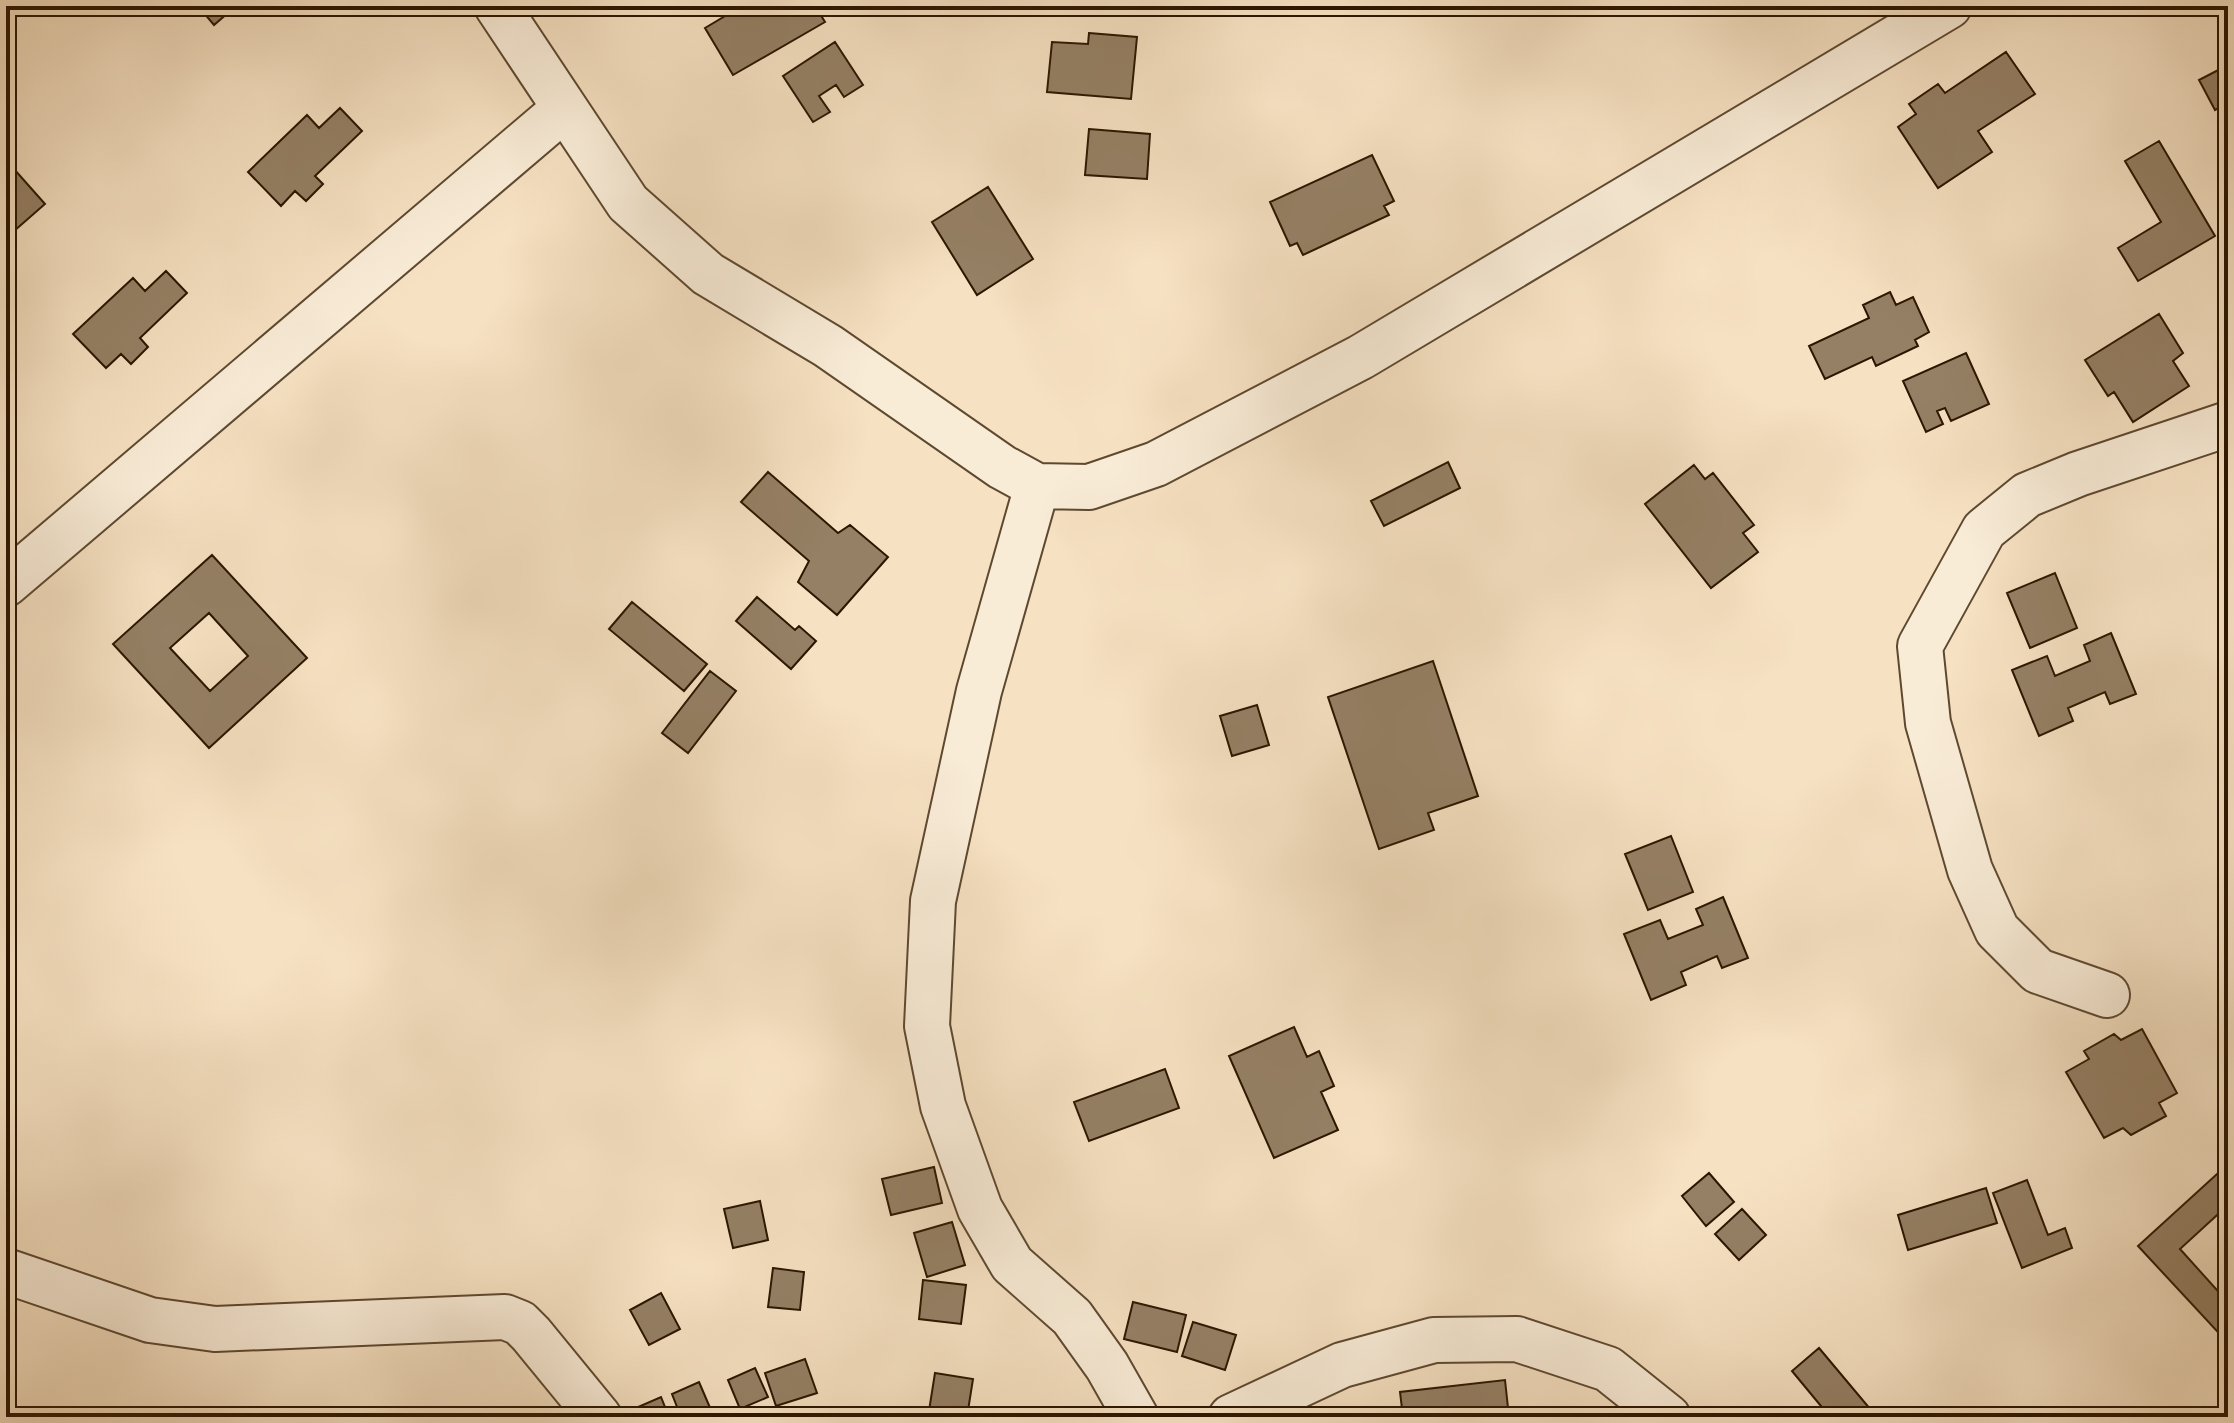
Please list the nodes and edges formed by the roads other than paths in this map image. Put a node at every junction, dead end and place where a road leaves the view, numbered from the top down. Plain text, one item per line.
1 (497, 6) edge
2 (1949, 6) edge
3 (564, 109) junction
4 (2228, 424) edge
5 (1037, 486) junction
6 (6, 584) edge
7 (2107, 995) dead end
8 (6, 1271) edge
9 (599, 1417) edge
10 (1136, 1417) edge
11 (1231, 1417) edge
12 (1668, 1417) edge

1 - 3 street
2 - 5 street
3 - 5 street
3 - 6 street
4 - 7 street
5 - 10 street
8 - 9 street
11 - 12 street

